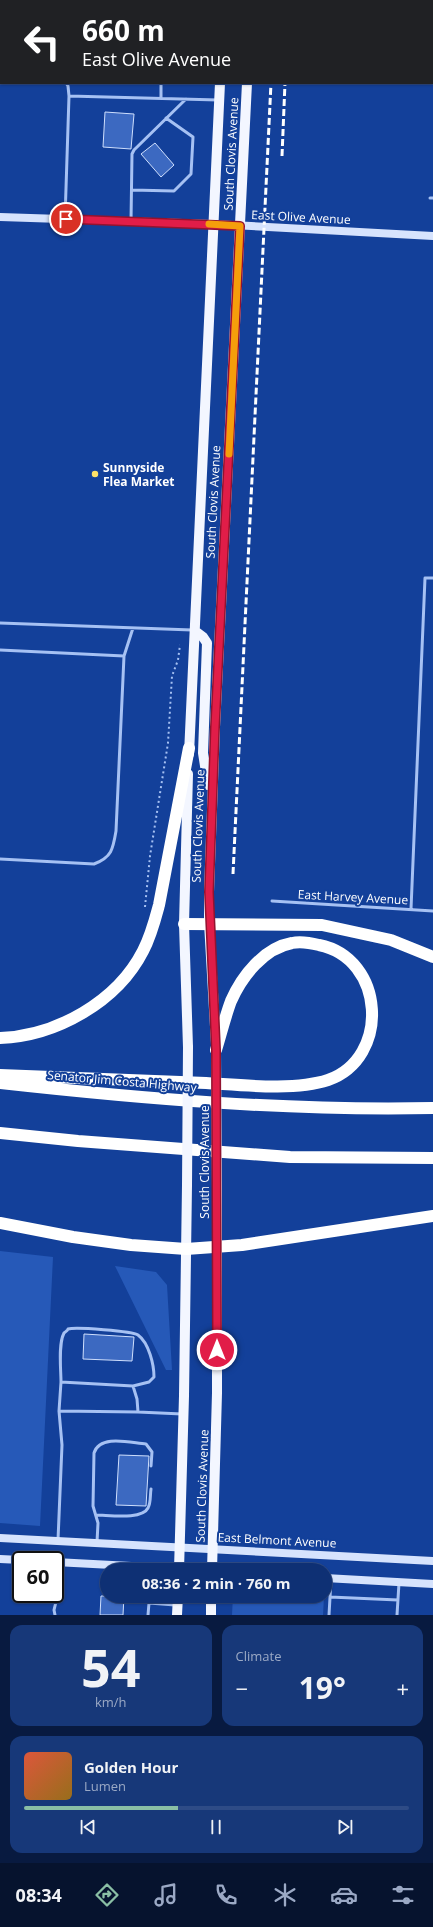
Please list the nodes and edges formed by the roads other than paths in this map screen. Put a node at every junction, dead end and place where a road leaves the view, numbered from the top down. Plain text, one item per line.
1 (67, 84) edge
2 (161, 84) edge
3 (220, 84) edge
4 (247, 84) edge
5 (69, 96) junction
6 (161, 98) junction
7 (186, 99) junction
8 (220, 100) junction
9 (166, 118) junction
10 (132, 190) junction
11 (0, 217) edge
12 (66, 219) junction
13 (131, 221) junction
14 (214, 224) junction
15 (240, 226) junction
16 (433, 236) edge
17 (433, 578) edge
18 (0, 623) edge
19 (132, 628) junction
20 (195, 630) junction
21 (0, 650) edge
22 (124, 656) junction
23 (189, 748) junction
24 (212, 810) junction
25 (0, 859) edge
26 (272, 901) dead end
27 (411, 909) junction
28 (433, 911) edge
29 (184, 924) junction
30 (209, 924) junction
31 (433, 957) edge
32 (0, 1038) edge
33 (216, 1050) junction
34 (0, 1075) edge
35 (0, 1083) edge
36 (433, 1108) edge
37 (0, 1133) edge
38 (433, 1158) edge
39 (433, 1216) edge
40 (0, 1224) edge
41 (217, 1247) junction
42 (186, 1249) junction
43 (61, 1382) junction
44 (133, 1386) junction
45 (59, 1411) junction
46 (138, 1412) junction
47 (184, 1414) junction
48 (152, 1466) dead end
49 (151, 1489) dead end
50 (96, 1515) junction
51 (0, 1538) edge
52 (58, 1540) junction
53 (97, 1542) junction
54 (179, 1547) junction
55 (213, 1549) junction
56 (0, 1559) edge
57 (12, 1560) edge
58 (433, 1561) edge
59 (64, 1562) edge
60 (179, 1563) edge
61 (212, 1563) edge
62 (100, 1565) edge
63 (332, 1578) edge
64 (399, 1582) junction
65 (433, 1584) edge
66 (332, 1597) edge
67 (398, 1600) junction
68 (56, 1603) edge
69 (149, 1603) joint
70 (211, 1603) edge
71 (330, 1603) edge
72 (178, 1605) edge
73 (54, 1615) edge
74 (148, 1615) edge
75 (210, 1615) edge
76 (329, 1615) edge
77 (397, 1615) edge

1 - 5 lane
2 - 6 lane
3 - 8 main road, South Clovis Avenue
4 - 15 main road, South Clovis Avenue
5 - 6 lane
5 - 12 lane
6 - 7 lane
7 - 8 lane
7 - 9 lane
8 - 14 main road, South Clovis Avenue
9 - 10 lane
9 - 10 lane
10 - 13 lane
11 - 12 main road, East Olive Avenue
12 - 13 main road, East Olive Avenue
13 - 14 main road, East Olive Avenue
14 - 15 main road, East Olive Avenue
14 - 20 main road, South Clovis Avenue
15 - 16 main road, East Olive Avenue
15 - 24 main road, South Clovis Avenue
17 - 27 lane
18 - 19 lane
19 - 20 lane
19 - 22 lane
20 - 23 main road, South Clovis Avenue
20 - 24 main road
21 - 22 lane
22 - 25 lane
23 - 29 main road, South Clovis Avenue
23 - 32 highway
24 - 30 main road, South Clovis Avenue
26 - 27 lane, East Harvey Avenue
27 - 28 lane, East Harvey Avenue
29 - 30 highway
29 - 42 main road, South Clovis Avenue, bridge
30 - 31 highway
30 - 33 main road, South Clovis Avenue
33 - 34 highway
33 - 41 main road, South Clovis Avenue, bridge
35 - 36 highway, Senator Jim Costa Highway
37 - 38 highway
39 - 41 highway
40 - 42 highway
41 - 42 highway
41 - 55 main road, South Clovis Avenue
42 - 47 main road, South Clovis Avenue
43 - 44 lane
43 - 44 lane
43 - 45 lane
44 - 46 lane
45 - 46 lane
45 - 52 lane
46 - 47 lane
47 - 54 main road, South Clovis Avenue
48 - 50 lane
49 - 50 lane
50 - 53 lane
51 - 52 main road, East Belmont Avenue
52 - 53 main road, East Belmont Avenue
53 - 54 main road, East Belmont Avenue
54 - 55 main road, East Belmont Avenue
54 - 60 main road, South Clovis Avenue
55 - 58 main road, East Belmont Avenue
55 - 61 main road, South Clovis Avenue
56 - 57 main road
59 - 62 main road
63 - 64 main road
64 - 65 main road
64 - 67 lane
66 - 67 lane
67 - 77 lane
68 - 73 lane
69 - 72 lane
69 - 74 lane
70 - 75 main road
71 - 76 lane

